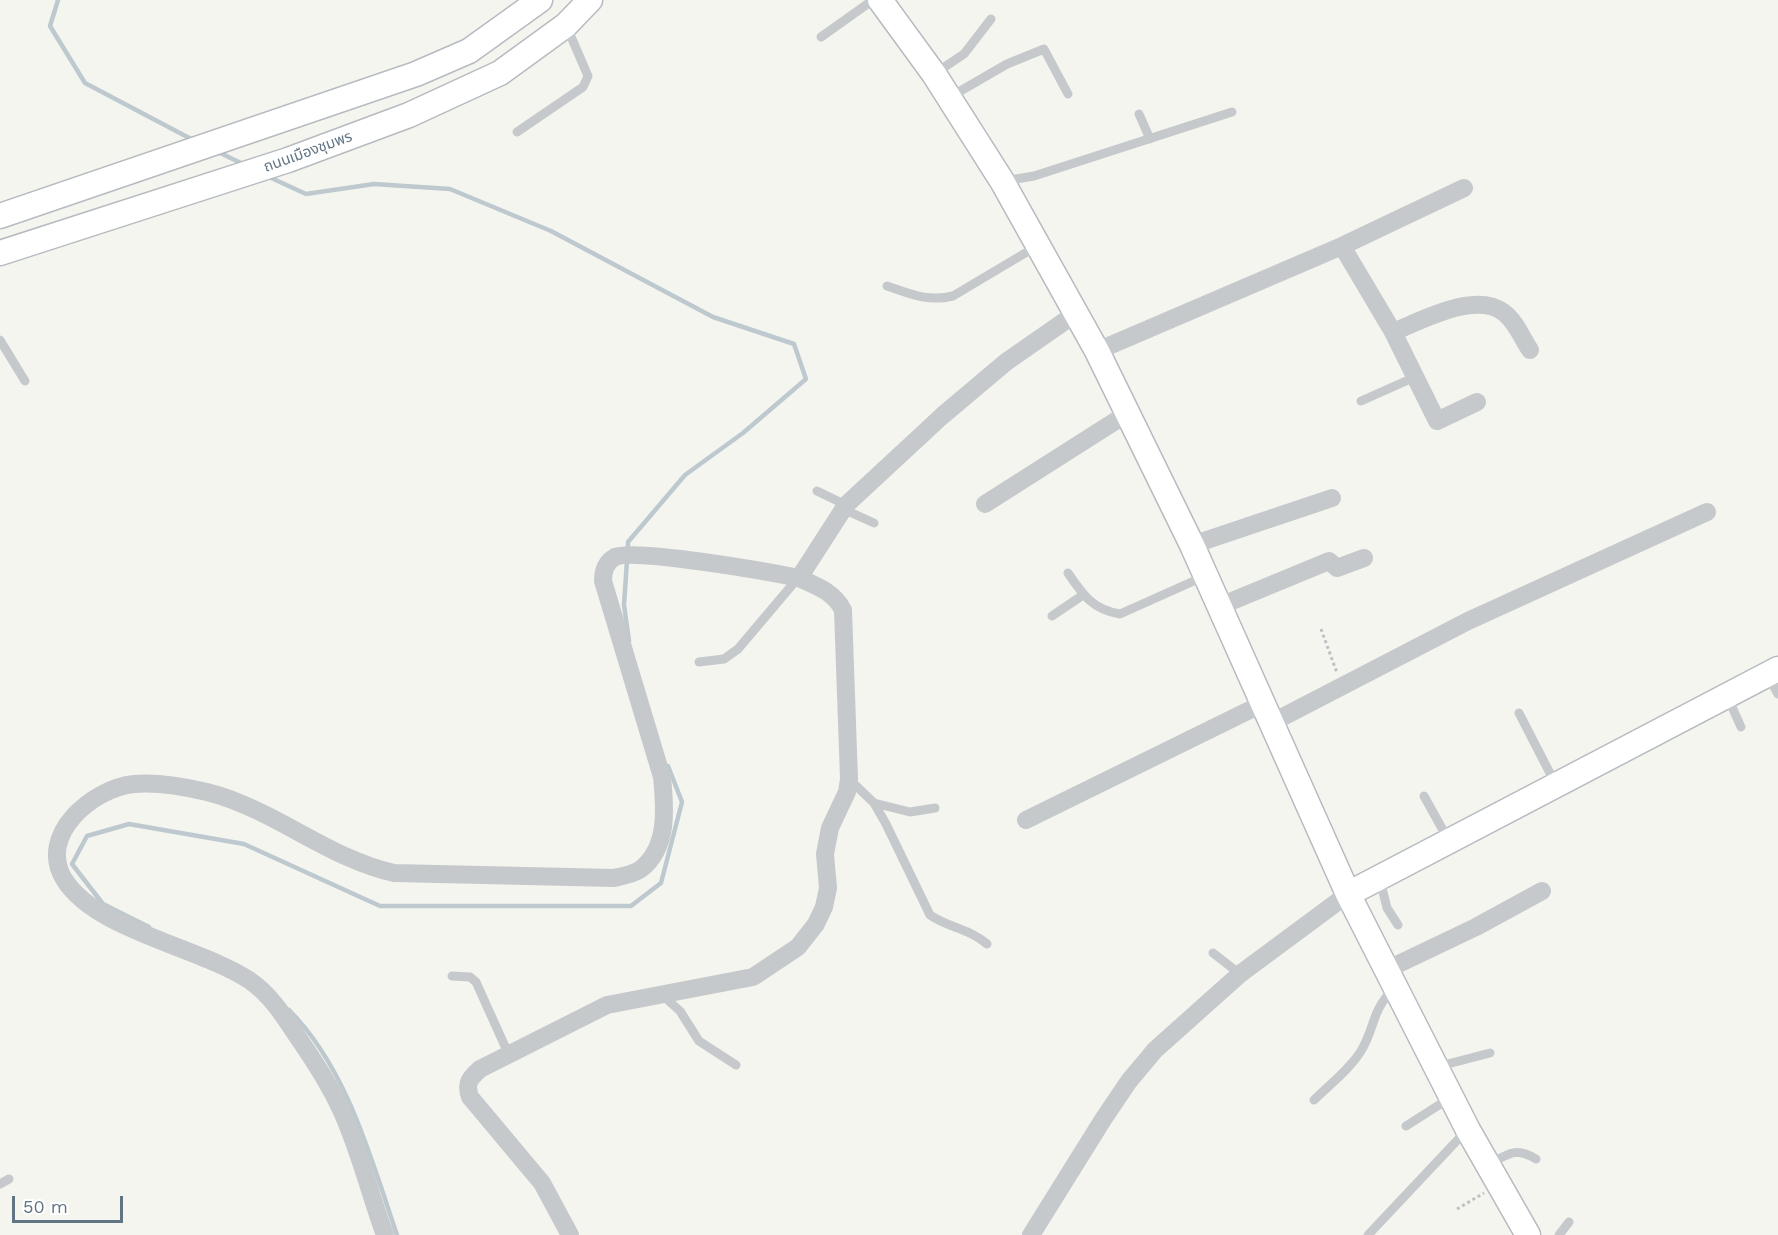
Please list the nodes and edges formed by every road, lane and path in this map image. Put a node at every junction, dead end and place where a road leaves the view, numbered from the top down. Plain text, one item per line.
1 (540, 0) edge
2 (591, 0) edge
3 (873, 0) edge
4 (880, 0) edge
5 (991, 19) dead end
6 (566, 26) junction
7 (821, 37) dead end
8 (934, 74) junction
9 (1068, 94) dead end
10 (948, 98) junction
11 (1232, 112) dead end
12 (1139, 114) dead end
13 (517, 132) dead end
14 (1150, 139) junction
15 (1002, 181) junction
16 (1464, 188) dead end
17 (0, 216) edge
18 (1037, 246) junction
19 (1342, 246) junction
20 (0, 253) edge
21 (887, 286) dead end
22 (1075, 314) junction
23 (1393, 332) junction
24 (0, 340) edge
25 (1530, 350) dead end
26 (1097, 351) junction
27 (1415, 377) junction
28 (25, 381) dead end
29 (1361, 401) dead end
30 (1477, 402) dead end
31 (1128, 413) junction
32 (817, 491) dead end
33 (1332, 498) dead end
34 (985, 504) dead end
35 (845, 507) junction
36 (1707, 512) dead end
37 (874, 523) dead end
38 (1192, 546) junction
39 (1364, 558) dead end
40 (1068, 573) dead end
41 (1206, 576) junction
42 (799, 578) junction
43 (1083, 595) junction
44 (1220, 606) junction
45 (1052, 616) dead end
46 (1321, 629) dead end
47 (699, 662) dead end
48 (1774, 679) edge
49 (1341, 686) junction
50 (1727, 696) junction
51 (1269, 712) junction
52 (1519, 713) dead end
53 (1741, 727) dead end
54 (849, 779) junction
55 (1556, 784) junction
56 (1424, 796) dead end
57 (874, 803) junction
58 (935, 808) dead end
59 (1026, 820) dead end
60 (1449, 841) junction
61 (1379, 878) junction
62 (1542, 891) dead end
63 (1348, 894) junction
64 (1398, 925) dead end
65 (987, 944) dead end
66 (1213, 953) dead end
67 (1240, 974) junction
68 (452, 976) dead end
69 (1392, 977) junction
70 (660, 994) junction
71 (508, 1053) junction
72 (1490, 1053) dead end
73 (736, 1065) dead end
74 (1436, 1067) junction
75 (1452, 1097) junction
76 (1314, 1100) dead end
77 (1406, 1125) dead end
78 (1468, 1130) junction
79 (1536, 1159) dead end
80 (1493, 1174) junction
81 (1457, 1209) dead end
82 (1569, 1222) dead end
83 (385, 1235) edge
84 (570, 1235) edge
85 (1031, 1235) edge
86 (1368, 1235) edge
87 (1528, 1235) edge
88 (1559, 1235) edge

1 - 17 street
2 - 6 street, ถนนเมืองชุมพร
3 - 7 lane
4 - 8 street
5 - 8 lane
6 - 13 lane
6 - 20 street, ถนนเมืองชุมพร
8 - 10 street
9 - 10 lane
10 - 15 street
11 - 14 lane
12 - 14 lane
14 - 15 lane
15 - 18 street
16 - 19 street
18 - 21 lane
18 - 22 street
19 - 23 street
19 - 26 street
22 - 26 street
22 - 35 street
23 - 25 street
23 - 27 street
24 - 28 lane
26 - 31 street
27 - 29 lane
27 - 30 street
31 - 34 street
31 - 38 street
32 - 35 lane
33 - 38 street
35 - 37 lane
35 - 42 street
36 - 49 street
38 - 41 street
39 - 44 street
40 - 43 lane
41 - 43 lane
41 - 44 street
42 - 47 lane
42 - 54 street
42 - 83 street
43 - 45 lane
44 - 51 street
46 - 49 path
48 - 50 street
49 - 51 street
50 - 53 lane
50 - 55 street
51 - 59 street
51 - 63 street
52 - 55 lane
54 - 57 lane
54 - 70 street
55 - 60 street
56 - 60 lane
57 - 58 lane
57 - 65 lane
60 - 61 street
61 - 63 street
61 - 64 lane
62 - 69 street
63 - 67 street
63 - 69 street
66 - 67 lane
67 - 85 street
68 - 71 lane
69 - 74 street
69 - 76 lane
70 - 71 street
70 - 73 lane
71 - 84 street
72 - 74 lane
74 - 75 street
75 - 77 lane
75 - 78 street
78 - 80 street
78 - 86 lane
79 - 80 lane
80 - 81 path
80 - 87 street
82 - 88 lane

